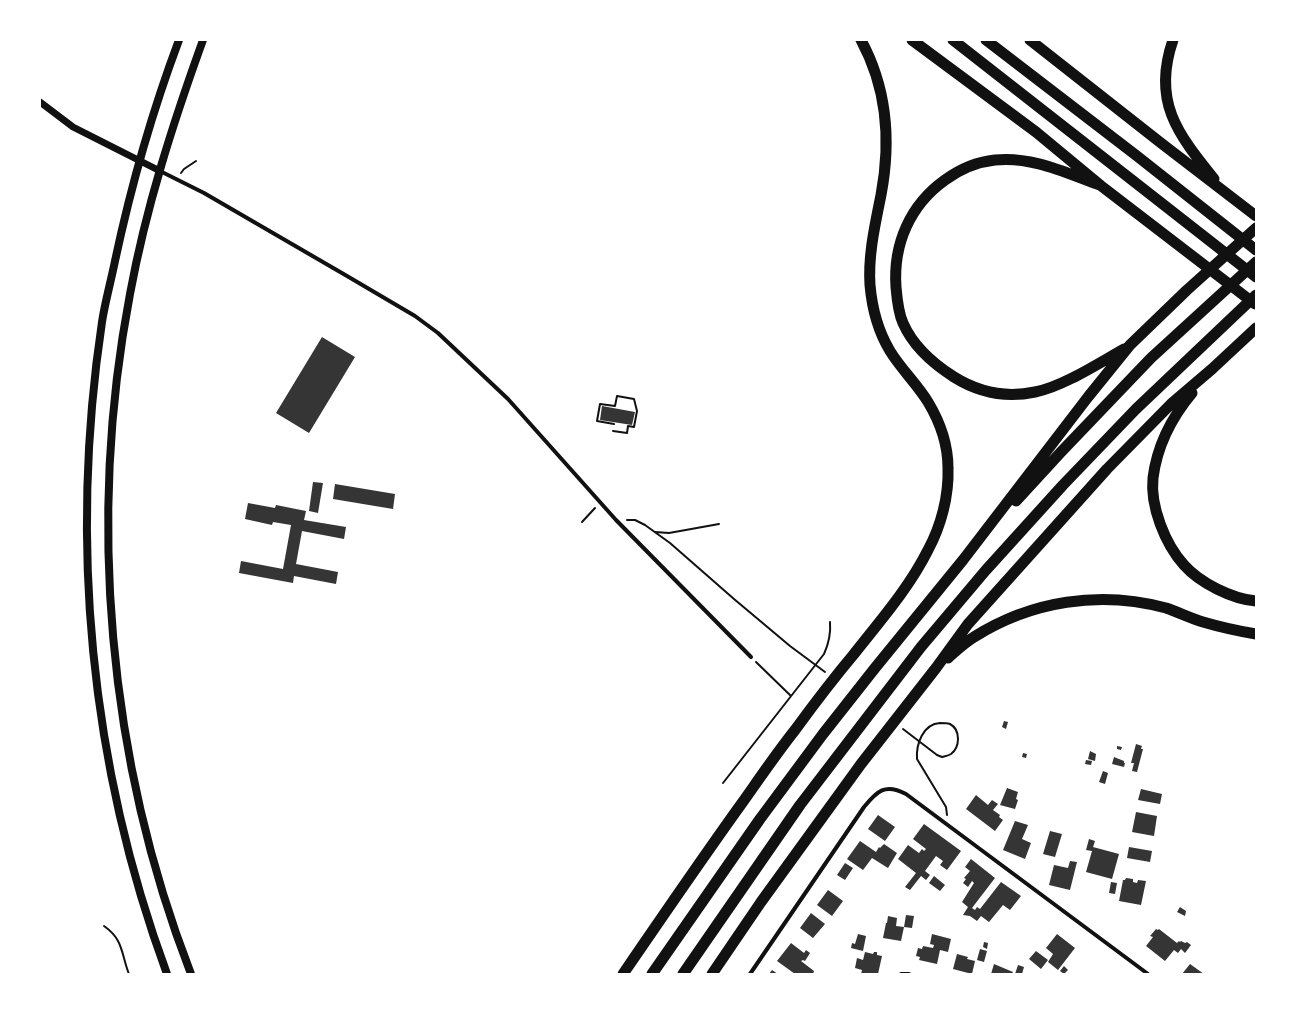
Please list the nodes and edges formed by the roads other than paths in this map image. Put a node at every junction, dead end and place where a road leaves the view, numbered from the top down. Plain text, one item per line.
1 (179, 40) edge
2 (203, 40) edge
3 (861, 40) edge
4 (912, 40) edge
5 (953, 40) edge
6 (986, 40) edge
7 (1030, 40) edge
8 (1173, 40) edge
9 (40, 102) edge
10 (140, 161) junction
11 (160, 171) junction
12 (1100, 185) junction
13 (1226, 194) junction
14 (1256, 216) edge
15 (1256, 228) edge
16 (1256, 250) edge
17 (1256, 262) edge
18 (1256, 277) edge
19 (1256, 295) edge
20 (1256, 304) edge
21 (1256, 328) edge
22 (1130, 345) junction
23 (1212, 369) junction
24 (963, 560) junction
25 (1256, 601) edge
26 (1256, 634) edge
27 (751, 657) road end
28 (936, 668) junction
29 (167, 974) edge
30 (191, 974) edge
31 (622, 974) edge
32 (652, 974) edge
33 (683, 974) edge
34 (712, 974) edge
35 (750, 974) edge
36 (901, 974) edge
37 (908, 974) edge
38 (1148, 974) edge

1 - 10 main road
2 - 11 main road
3 - 31 highway
4 - 12 highway
5 - 18 highway
6 - 16 highway
7 - 13 highway
8 - 13 highway
9 - 10 street
10 - 11 street
10 - 29 main road
11 - 27 street
11 - 30 main road
12 - 20 highway
12 - 22 highway
13 - 14 highway
15 - 22 highway
17 - 24 highway
19 - 33 highway
21 - 23 highway
22 - 24 highway
23 - 25 highway
23 - 28 highway
24 - 32 highway
26 - 28 highway
28 - 34 highway
35 - 38 street
36 - 37 street

